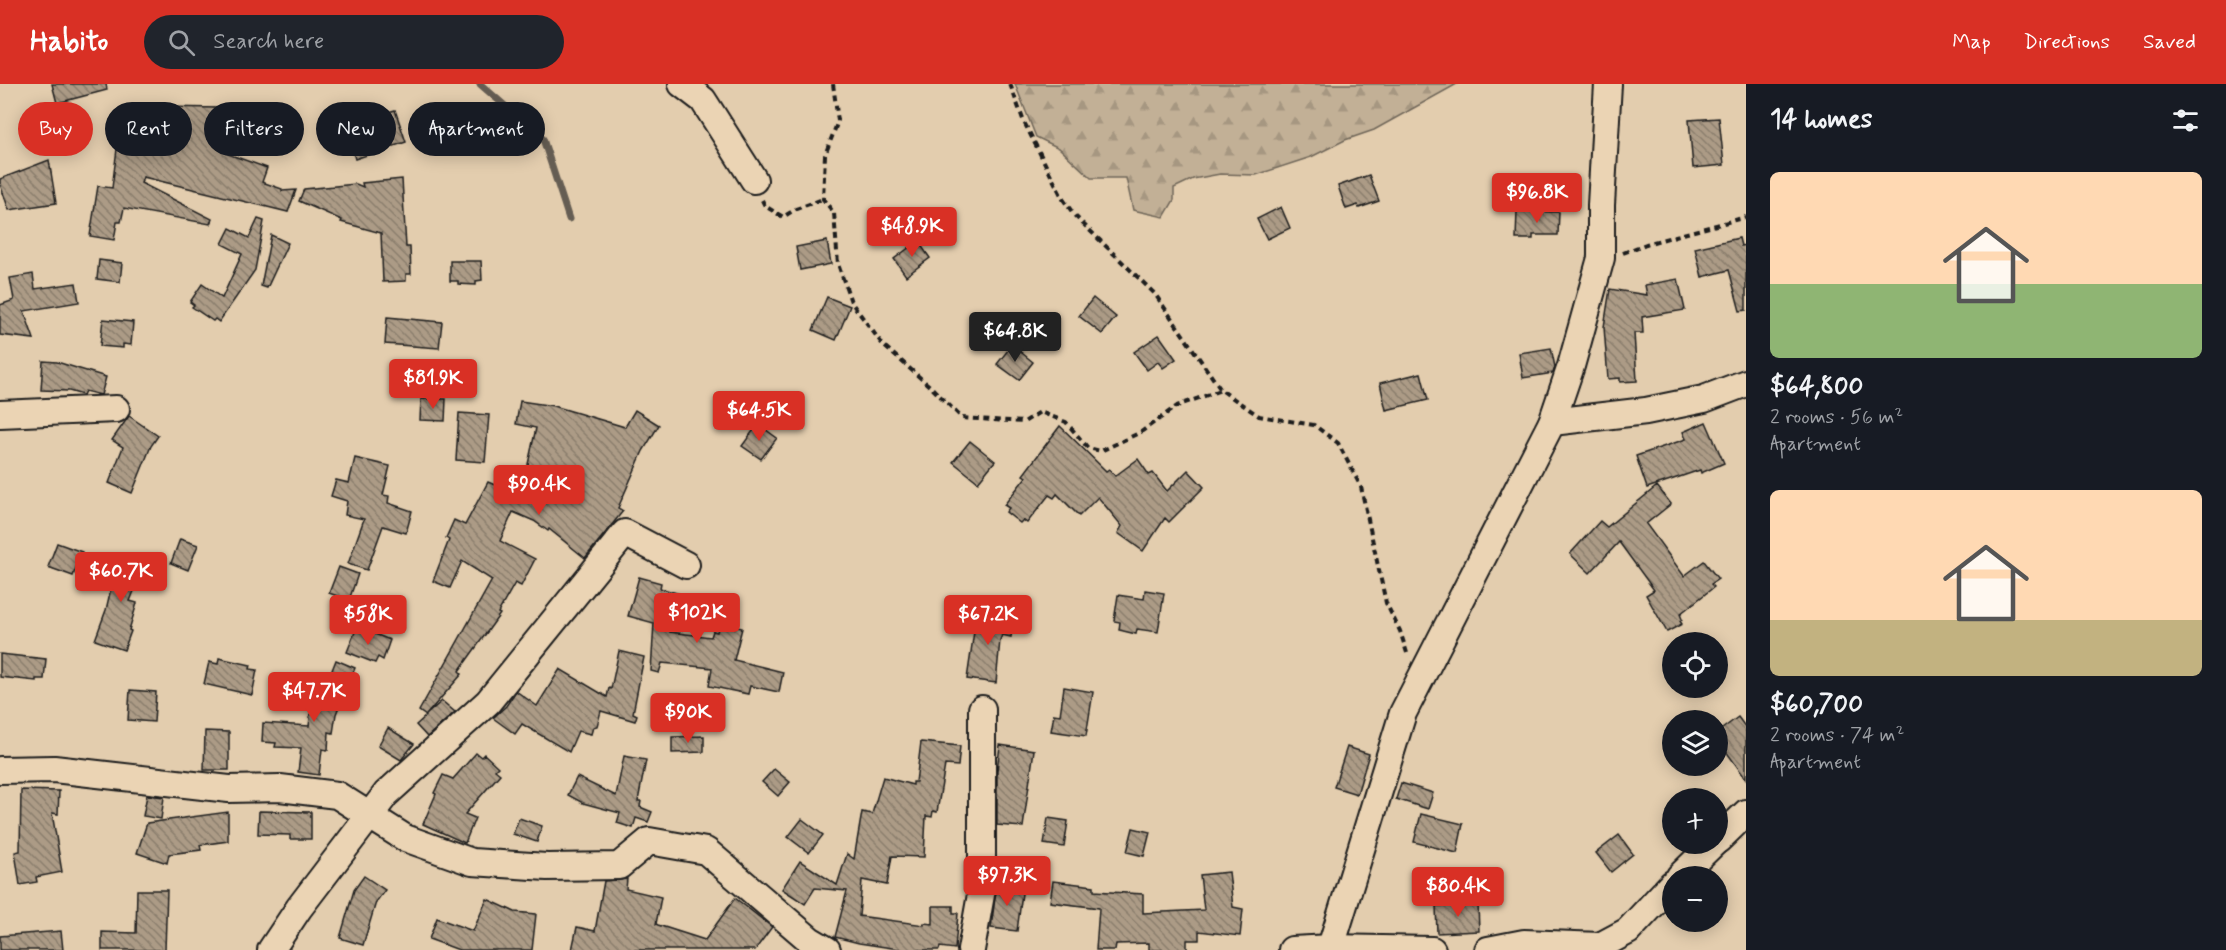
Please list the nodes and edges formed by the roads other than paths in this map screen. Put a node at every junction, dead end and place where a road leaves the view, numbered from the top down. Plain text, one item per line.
1 (682, 84) edge
2 (1608, 84) edge
3 (754, 180) road end
4 (1746, 383) edge
5 (116, 409) dead end
6 (0, 414) edge
7 (1552, 422) junction
8 (686, 565) dead end
9 (982, 709) dead end
10 (0, 771) edge
11 (1746, 813) edge
12 (371, 816) junction
13 (1728, 830) edge
14 (1703, 854) edge
15 (1690, 866) edge
16 (1662, 895) edge
17 (1548, 947) edge
18 (1331, 949) edge
19 (271, 950) edge
20 (827, 950) edge
21 (971, 950) edge
22 (1292, 950) edge
23 (1432, 950) edge
24 (1488, 950) edge

1 - 3 street
2 - 7 street
4 - 7 street
5 - 6 street
7 - 18 street
8 - 12 street
9 - 21 street
10 - 12 street
11 - 13 street
12 - 19 street
12 - 20 street
14 - 15 street
16 - 17 street
17 - 24 street
18 - 22 street
18 - 23 street

